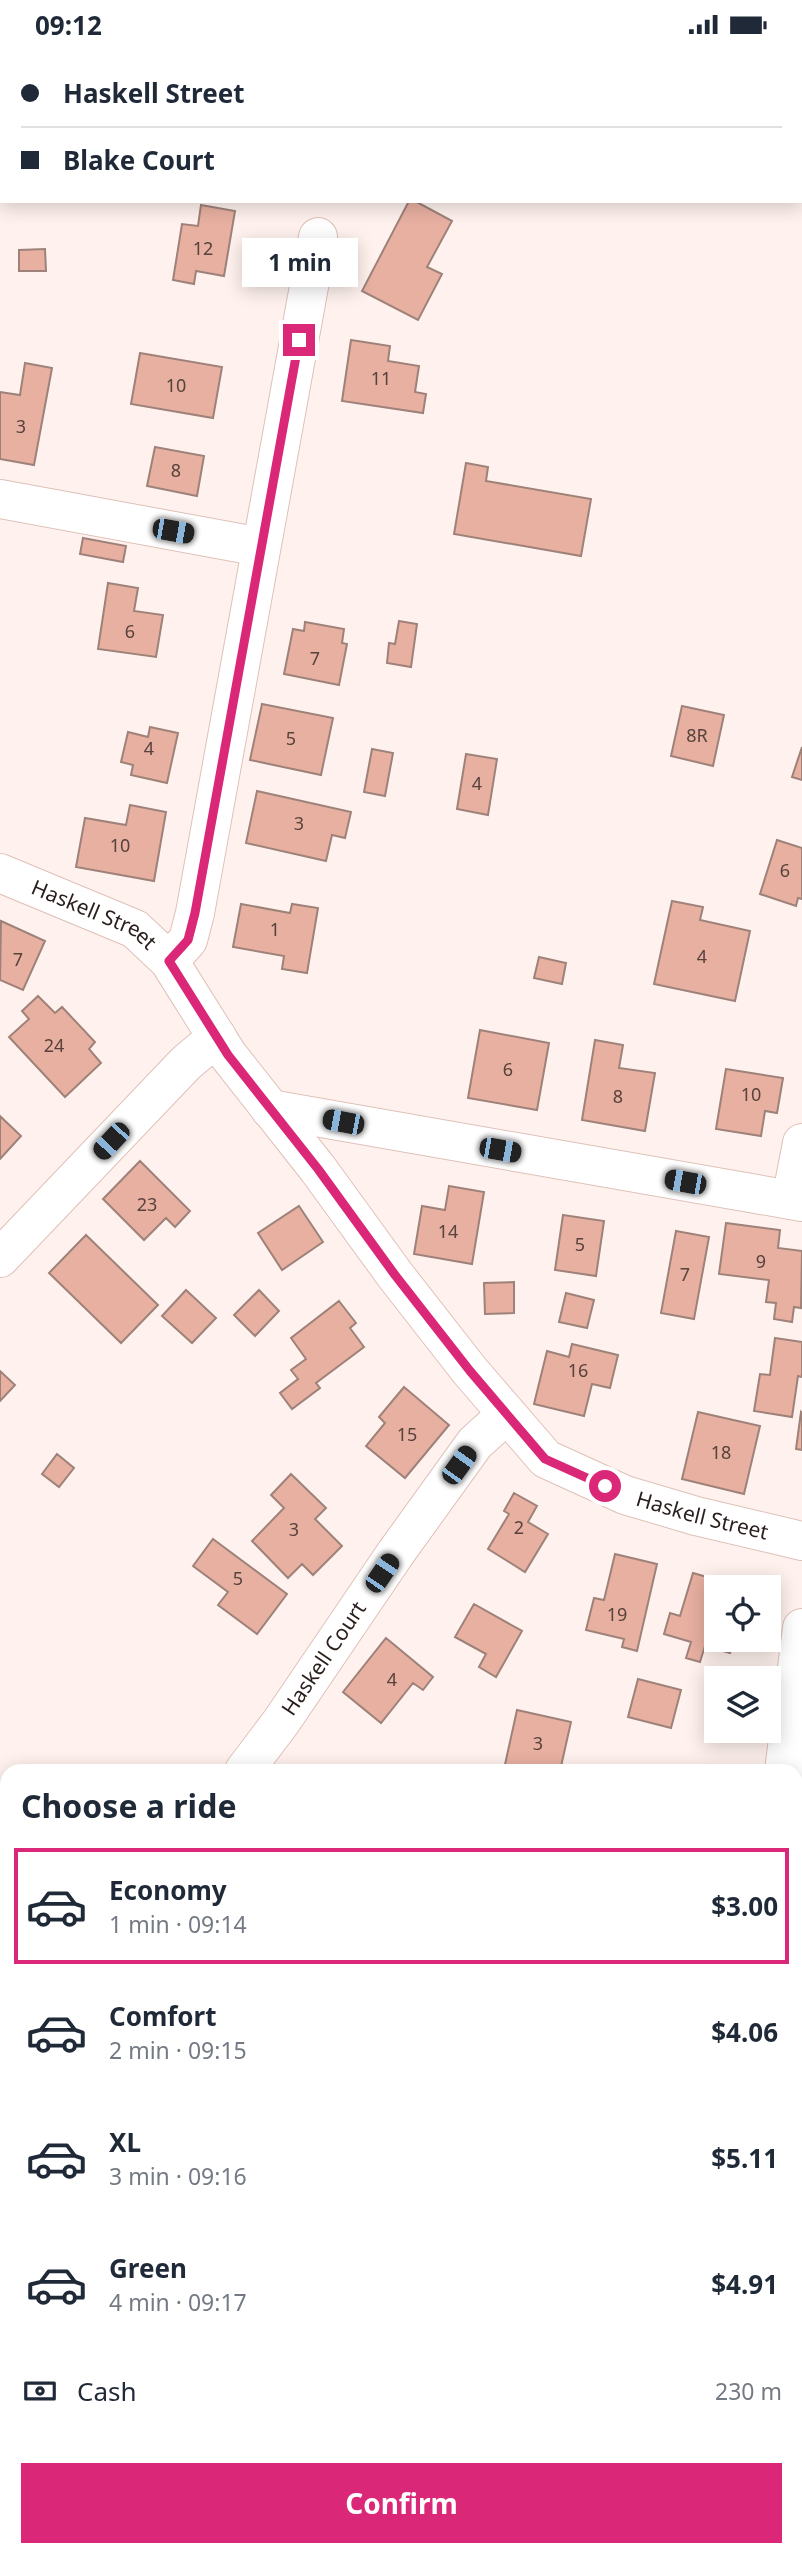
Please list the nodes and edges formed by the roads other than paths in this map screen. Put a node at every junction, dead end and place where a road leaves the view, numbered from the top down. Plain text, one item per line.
1 (318, 237) dead end
2 (0, 499) edge
3 (261, 548) junction
4 (0, 873) edge
5 (169, 961) junction
6 (217, 1037) junction
7 (270, 1109) junction
8 (802, 1143) edge
9 (797, 1201) edge
10 (0, 1258) edge
11 (507, 1415) junction
12 (802, 1541) edge
13 (802, 1628) edge
14 (249, 1764) edge
15 (785, 1764) edge

1 - 3 street
2 - 3 street
3 - 5 street
4 - 5 street, Haskell Street
5 - 6 street, Haskell Street
6 - 7 street, Haskell Street
6 - 10 street
7 - 9 street
7 - 11 street, Haskell Street
8 - 9 street
11 - 12 street, Haskell Street
11 - 14 street, Haskell Court
13 - 15 street

